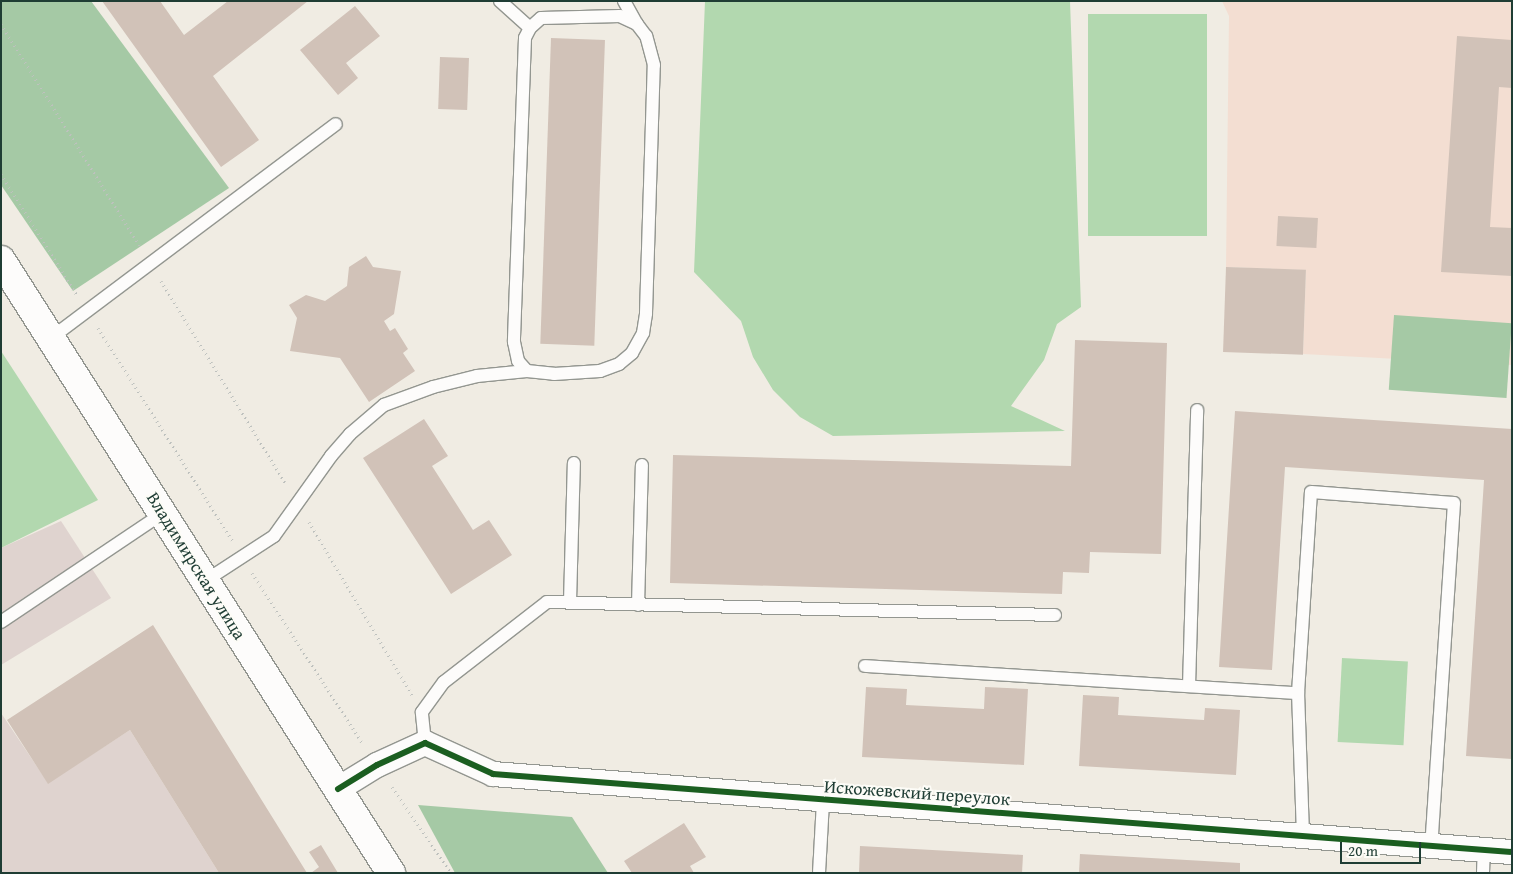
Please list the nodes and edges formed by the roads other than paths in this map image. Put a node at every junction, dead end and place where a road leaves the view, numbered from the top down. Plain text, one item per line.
1 (500, 1) edge
2 (624, 1) edge
3 (637, 24) junction
4 (530, 28) junction
5 (336, 124) dead end
6 (1, 260) edge
7 (51, 338) junction
8 (527, 370) junction
9 (1197, 410) dead end
10 (574, 463) dead end
11 (642, 465) dead end
12 (163, 513) junction
13 (205, 581) junction
14 (570, 602) junction
15 (638, 605) junction
16 (1055, 615) dead end
17 (1, 622) edge
18 (864, 666) dead end
19 (1189, 686) junction
20 (1298, 693) junction
21 (425, 743) junction
22 (338, 790) junction
23 (823, 801) junction
24 (1303, 835) junction
25 (1431, 845) junction
26 (1512, 852) edge
27 (1484, 861) edge
28 (391, 873) edge
29 (819, 873) edge

1 - 4 lane
2 - 3 lane
3 - 4 lane
3 - 8 lane
4 - 8 lane
5 - 7 lane
6 - 7 main road, Владимирская улица
7 - 12 main road, Владимирская улица
8 - 13 lane
9 - 19 lane
10 - 14 lane
11 - 15 lane
12 - 13 main road, Владимирская улица
12 - 17 lane
13 - 22 main road, Владимирская улица
14 - 15 lane
14 - 21 lane
15 - 16 lane
18 - 19 lane
19 - 20 lane
20 - 24 lane
20 - 25 lane
21 - 22 street
21 - 23 street, Искожевский переулок
22 - 28 main road, Владимирская улица
23 - 24 street, Искожевский переулок
23 - 29 lane
24 - 25 street, Искожевский переулок
25 - 27 street, Искожевский переулок
26 - 27 street, Искожевский переулок

